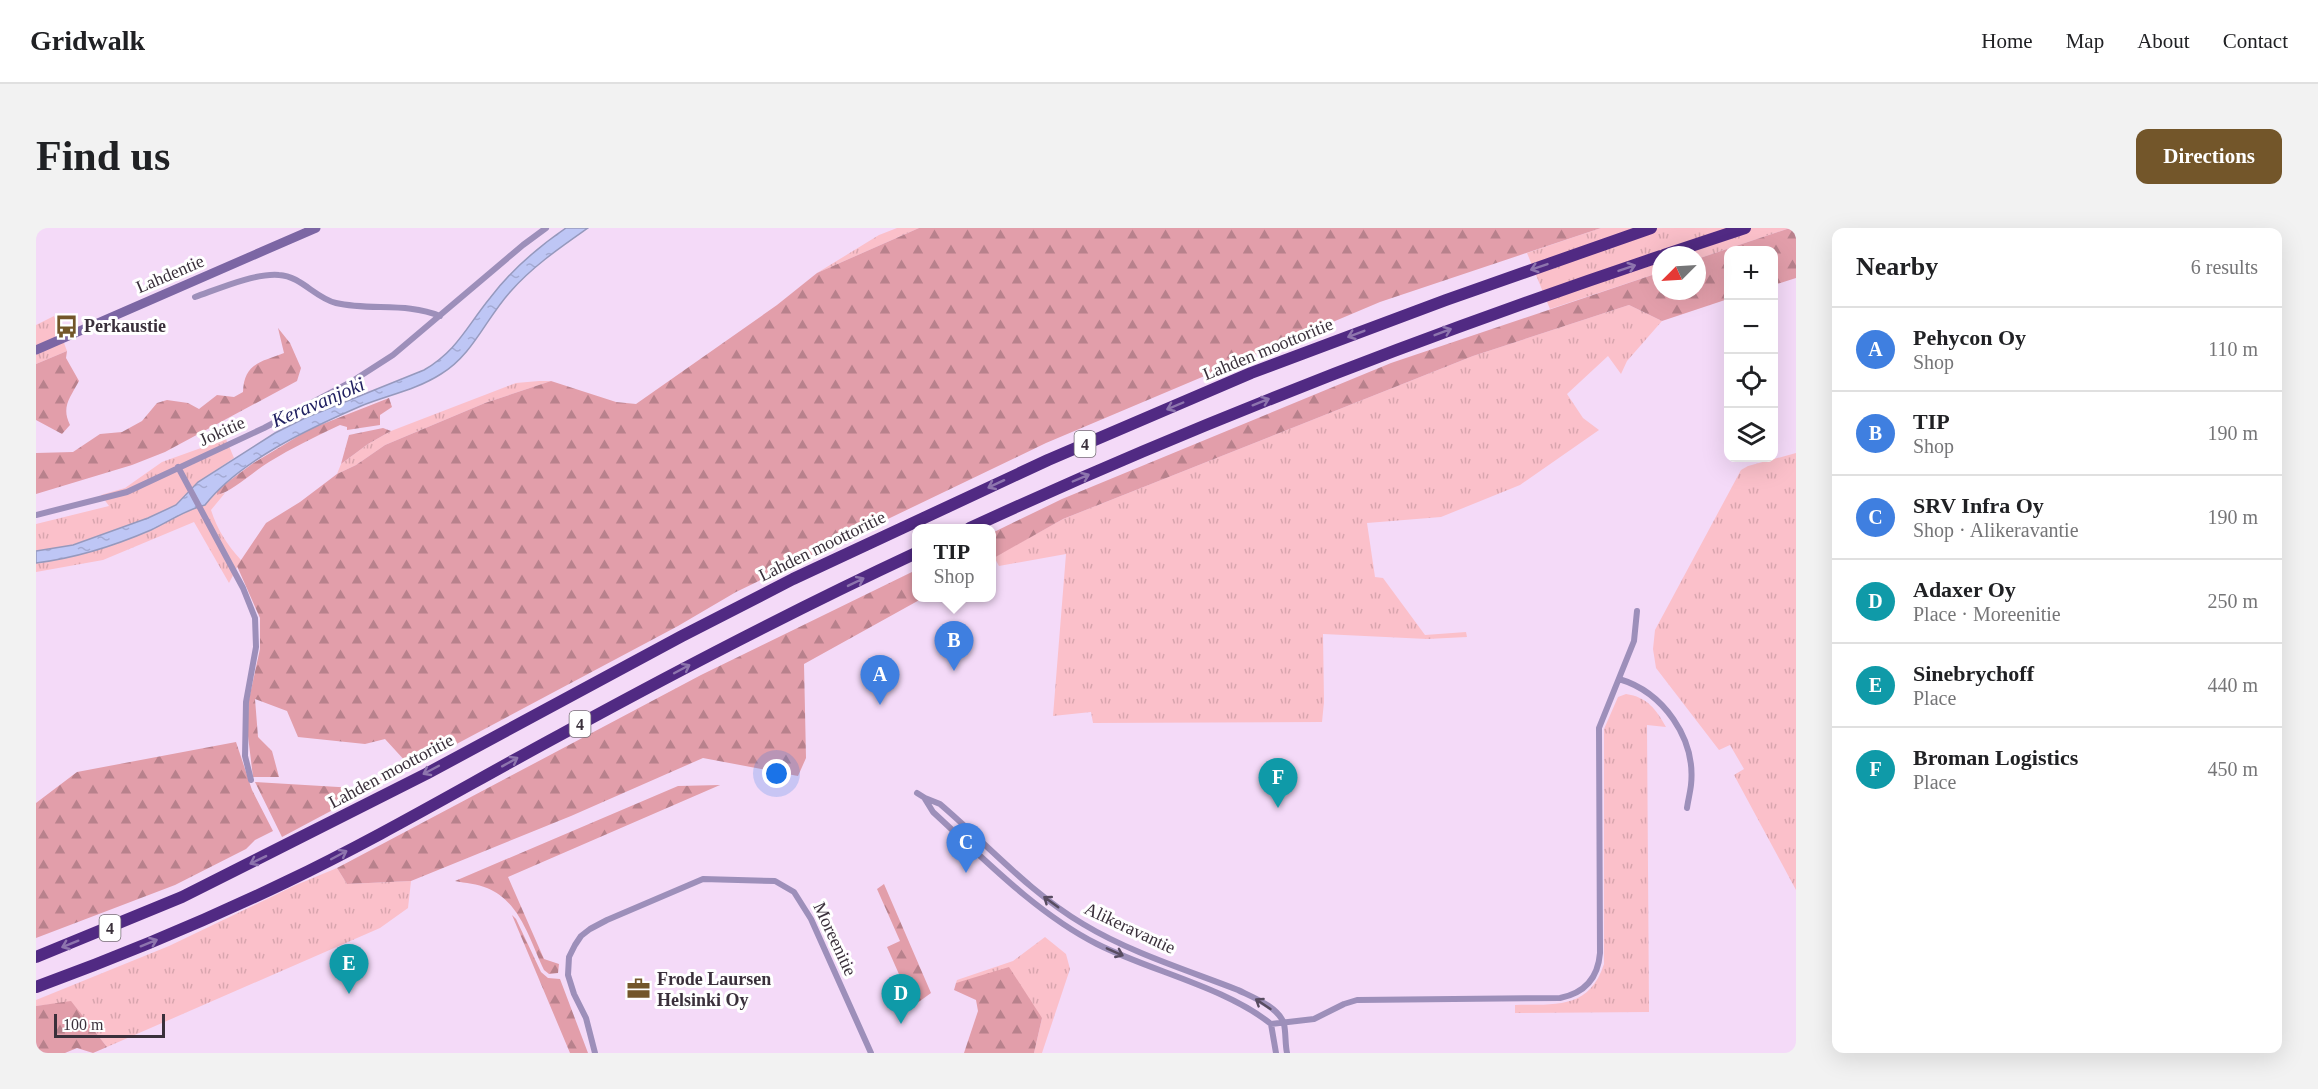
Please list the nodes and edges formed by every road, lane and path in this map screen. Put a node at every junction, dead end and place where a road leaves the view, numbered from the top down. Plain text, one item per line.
1 (316, 228) edge
2 (546, 228) edge
3 (1651, 228) edge
4 (1745, 228) edge
5 (1692, 246) edge
6 (1652, 260) edge
7 (195, 297) dead end
8 (440, 316) junction
9 (36, 350) edge
10 (178, 467) junction
11 (36, 515) edge
12 (912, 524) edge
13 (913, 524) edge
14 (979, 524) edge
15 (912, 556) edge
16 (1637, 611) dead end
17 (1619, 678) junction
18 (251, 780) dead end
19 (917, 793) dead end
20 (925, 798) junction
21 (1687, 808) dead end
22 (36, 957) edge
23 (95, 965) junction
24 (36, 987) edge
25 (36, 993) edge
26 (1283, 1022) junction
27 (1271, 1024) junction
28 (595, 1053) edge
29 (871, 1053) edge
30 (1276, 1053) edge
31 (1287, 1053) edge

1 - 9 main road, Lahdentie
2 - 8 street, Jokitie
3 -> 13 highway, Lahden moottoritie / 4
4 - 5 highway, 4
14 -> 6 highway, 4
7 - 8 street
8 - 10 street, Jokitie
10 - 11 street, Jokitie
10 - 18 street
12 -> 22 highway, Lahden moottoritie / 4
23 -> 15 highway, 4
16 - 17 street
17 - 21 street
17 - 26 street
19 - 20 street, Alikeravantie
26 -> 20 street, Alikeravantie
20 -> 27 street, Alikeravantie
23 - 24 highway, 4
23 - 25 highway
26 - 27 street
26 - 31 street
27 - 30 street
28 - 29 street, Moreenitie

